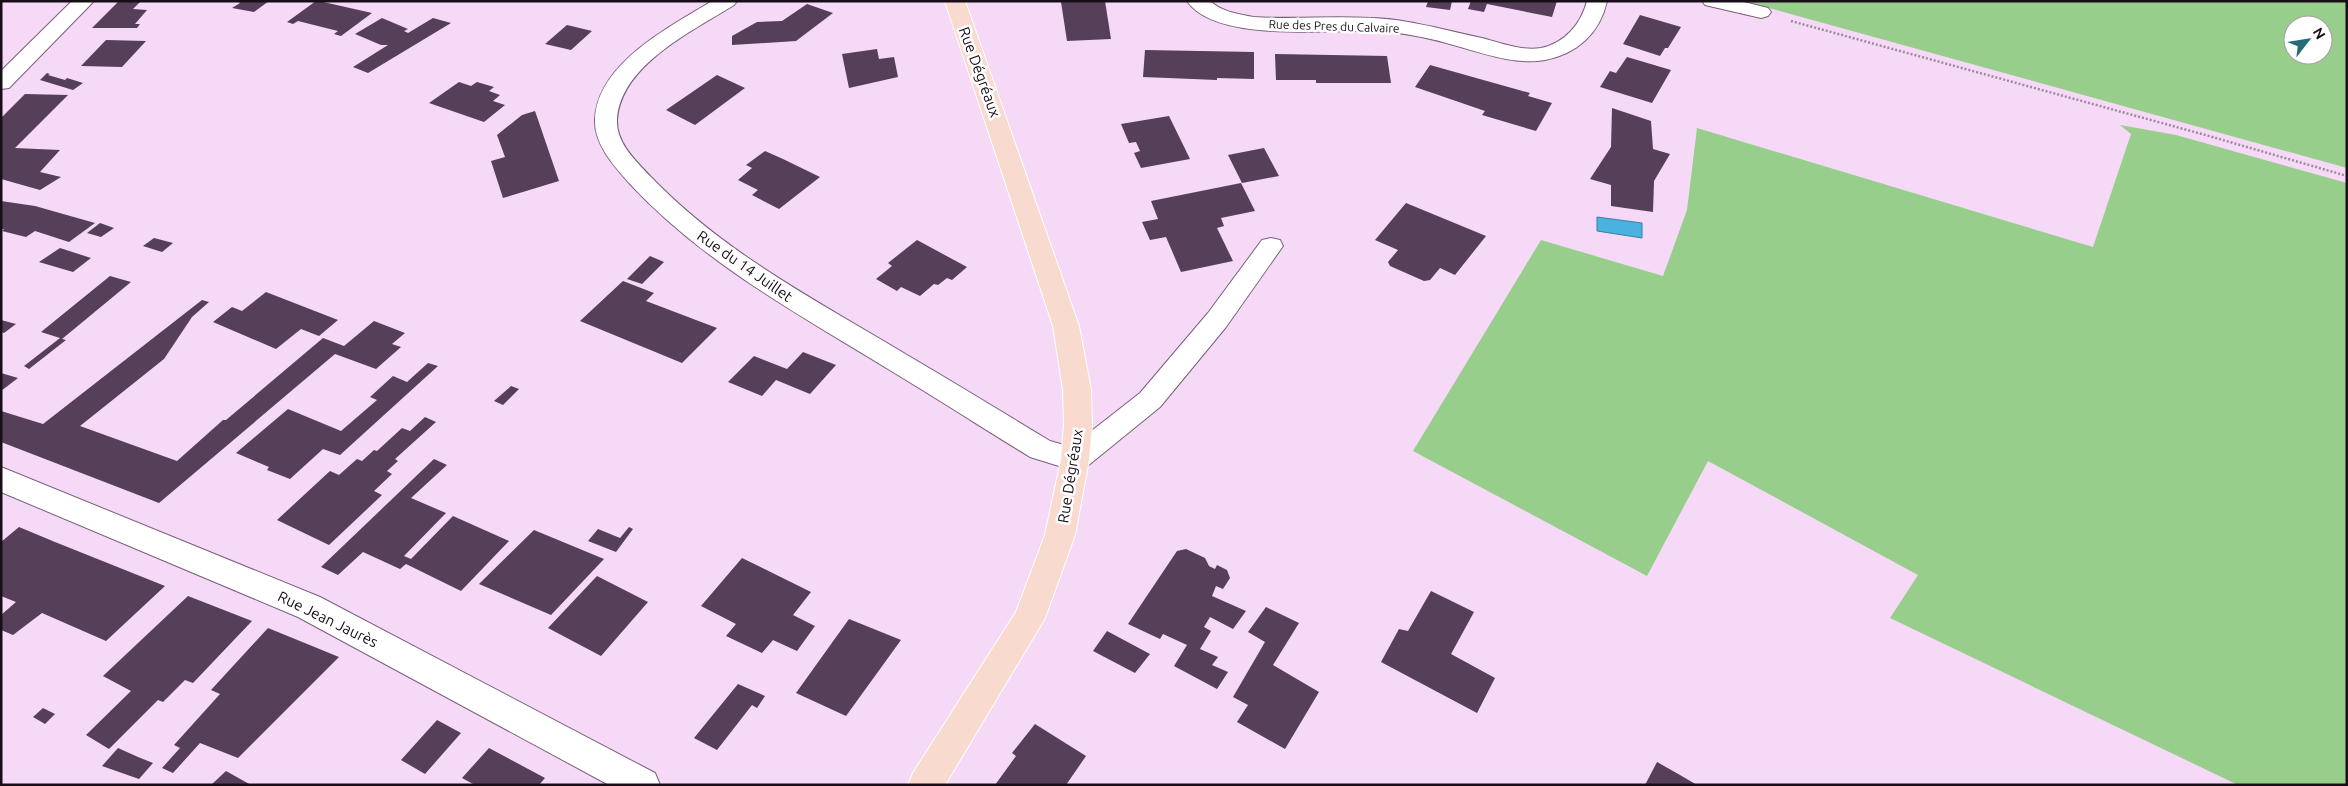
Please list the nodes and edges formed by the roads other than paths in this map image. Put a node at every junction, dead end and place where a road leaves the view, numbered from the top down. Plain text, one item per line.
1 (84, 1) edge
2 (727, 1) edge
3 (955, 1) edge
4 (1197, 1) edge
5 (1597, 1) edge
6 (1712, 1) edge
7 (1761, 12) road end
8 (1, 83) edge
9 (1271, 246) dead end
10 (1075, 460) junction
11 (1, 478) edge
12 (643, 785) edge
13 (925, 785) edge

1 - 8 street
2 - 10 street, Rue du 14 Juillet
3 - 10 main road, Rue Dégréaux
4 - 5 street, Rue des Pres du Calvaire
6 - 7 street
9 - 10 street
10 - 13 main road, Rue Dégréaux
11 - 12 street, Rue Jean Jaurès

